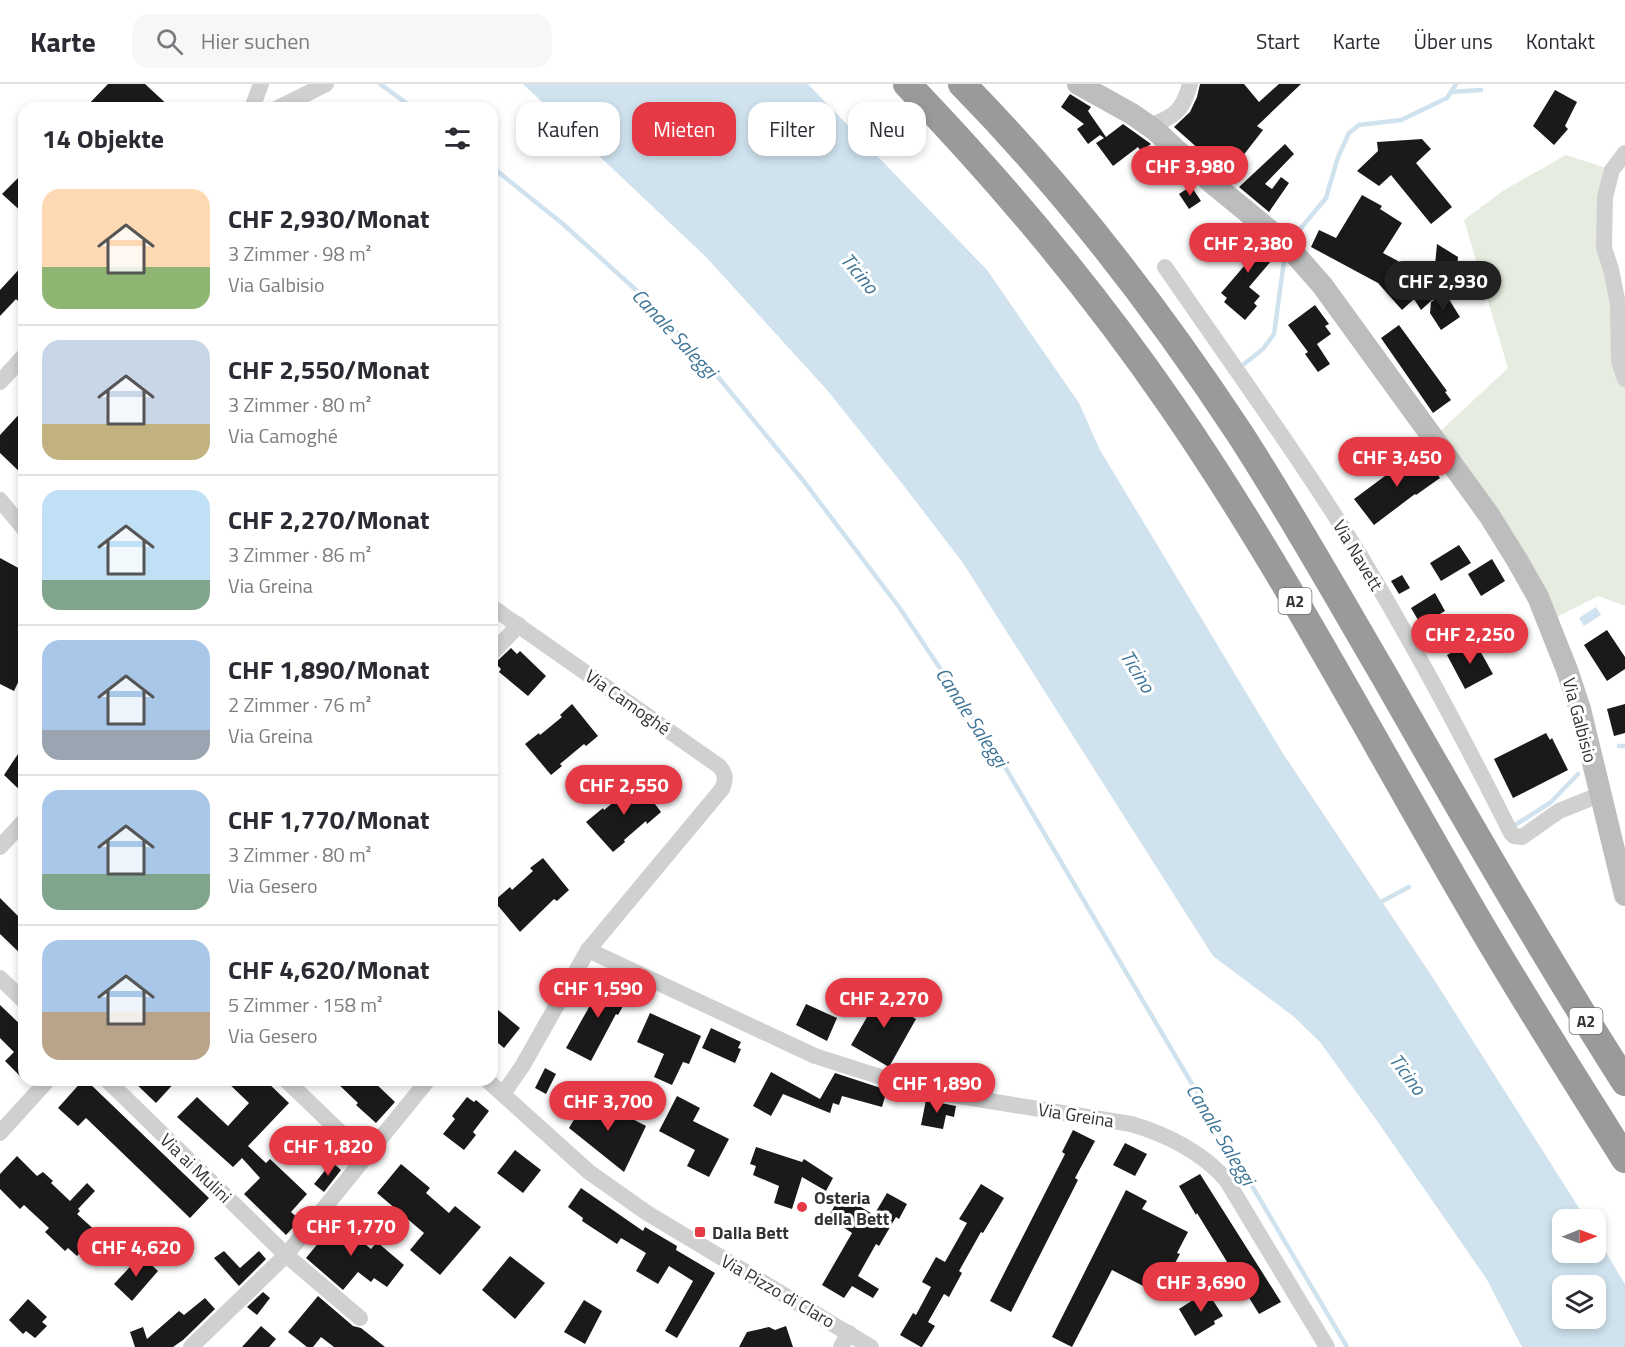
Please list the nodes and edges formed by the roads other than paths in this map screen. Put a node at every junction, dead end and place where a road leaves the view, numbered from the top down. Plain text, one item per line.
1 (261, 84) edge
2 (326, 84) edge
3 (907, 84) edge
4 (962, 84) edge
5 (1078, 84) edge
6 (1190, 84) edge
7 (254, 102) edge
8 (290, 102) edge
9 (1149, 126) junction
10 (1625, 153) edge
11 (1165, 267) dead end
12 (18, 362) edge
13 (1625, 379) edge
14 (0, 382) edge
15 (0, 500) edge
16 (18, 522) edge
17 (498, 612) edge
18 (519, 625) junction
19 (498, 647) edge
20 (1599, 795) junction
21 (18, 828) edge
22 (0, 847) edge
23 (1625, 895) edge
24 (588, 950) junction
25 (0, 978) edge
26 (18, 995) edge
27 (1625, 1082) edge
28 (43, 1086) edge
29 (113, 1086) edge
30 (292, 1086) edge
31 (423, 1086) edge
32 (494, 1086) edge
33 (503, 1094) junction
34 (0, 1133) edge
35 (366, 1157) junction
36 (1625, 1159) edge
37 (286, 1255) junction
38 (360, 1318) dead end
39 (845, 1340) edge
40 (191, 1347) edge
41 (871, 1347) edge
42 (1327, 1347) edge

1 - 7 street
2 - 8 street
3 - 36 highway, A2
4 - 27 highway, A2
5 - 9 street, Via Galbisio
6 - 9 street
9 - 20 street, Via Galbisio
10 - 13 street
11 - 20 street, Via Navett
12 - 14 street
15 - 16 street
17 - 18 street, Via Camoghé
18 - 19 street
18 - 24 street, Via Camoghé
20 - 23 street, Via Galbisio
21 - 22 street
24 - 33 street
24 - 42 street, Via Greina
25 - 26 street
28 - 34 street
29 - 37 street, Via ai Mulini
30 - 35 street
31 - 35 street
32 - 33 street, Via Pizzo di Claro
33 - 39 street, Via Pizzo di Claro
35 - 37 street
37 - 38 street, Via ai Mulini
37 - 40 street
39 - 41 street, Via Pizzo di Claro

